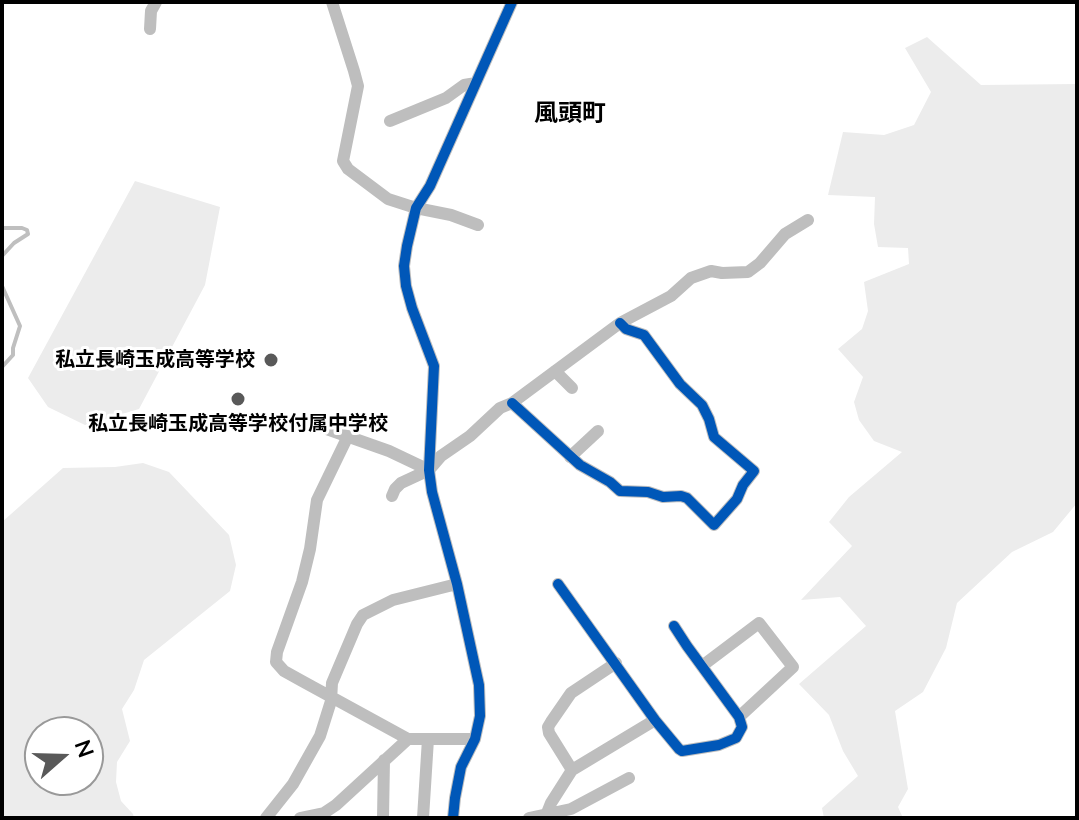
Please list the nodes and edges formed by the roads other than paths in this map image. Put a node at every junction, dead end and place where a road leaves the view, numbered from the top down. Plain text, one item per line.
1 (156, 2) edge
2 (332, 2) edge
3 (512, 2) edge
4 (150, 29) dead end
5 (476, 83) junction
6 (390, 121) dead end
7 (416, 208) junction
8 (808, 220) dead end
9 (478, 225) dead end
10 (620, 323) junction
11 (555, 371) junction
12 (572, 388) dead end
13 (512, 403) junction
14 (321, 427) dead end
15 (598, 431) dead end
16 (348, 436) junction
17 (570, 457) junction
18 (429, 470) junction
19 (392, 496) dead end
20 (457, 584) junction
21 (558, 584) dead end
22 (674, 626) dead end
23 (616, 663) junction
24 (702, 666) junction
25 (331, 696) junction
26 (739, 717) junction
27 (655, 720) junction
28 (408, 739) junction
29 (428, 739) junction
30 (475, 739) junction
31 (311, 754) junction
32 (384, 760) junction
33 (323, 761) dead end
34 (572, 770) junction
35 (629, 778) dead end
36 (547, 813) junction
37 (324, 816) edge
38 (266, 818) edge
39 (300, 818) edge
40 (383, 818) edge
41 (423, 818) edge
42 (453, 818) edge
43 (529, 818) edge

1 - 4 street
2 - 7 street
3 - 5 street
5 - 6 street
5 - 7 street
7 - 9 street
7 - 18 street
8 - 10 street
10 - 11 street
10 - 17 street
11 - 12 street
11 - 13 street
13 - 17 street
13 - 18 street
14 - 16 street
15 - 17 street
16 - 18 street
16 - 25 street
18 - 19 street
18 - 20 street
20 - 25 street
20 - 30 street
21 - 23 street
22 - 24 street
23 - 27 street
23 - 34 street
24 - 26 street
24 - 26 street
25 - 28 street
25 - 31 street
26 - 27 street
27 - 34 street
28 - 29 street
28 - 32 street
29 - 30 street
29 - 41 street
30 - 42 street
31 - 33 street
31 - 38 street
32 - 37 street
32 - 40 street
34 - 36 street
35 - 36 street
36 - 43 street
37 - 39 street

